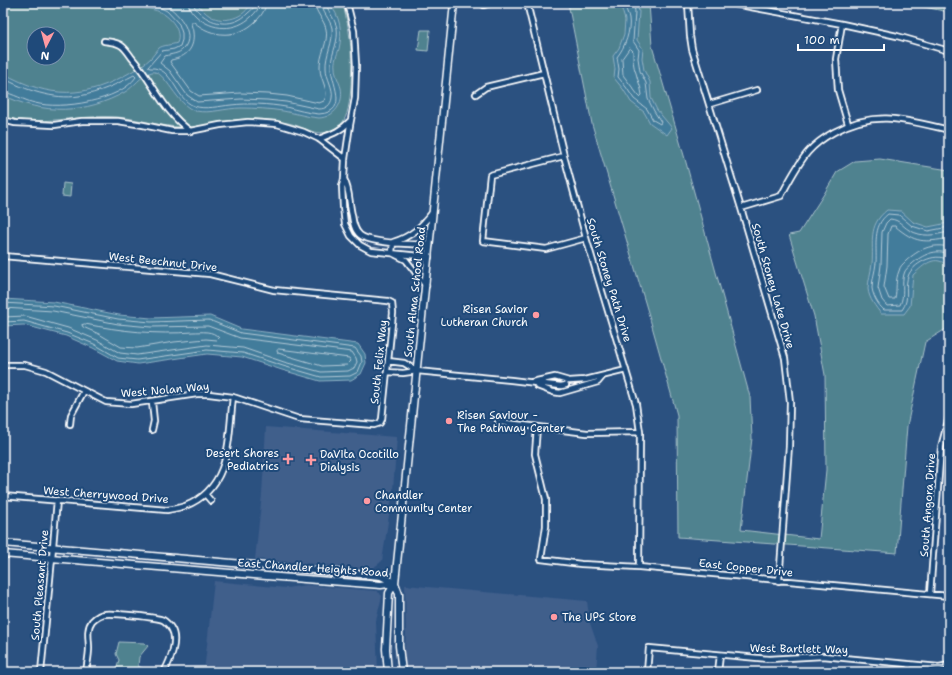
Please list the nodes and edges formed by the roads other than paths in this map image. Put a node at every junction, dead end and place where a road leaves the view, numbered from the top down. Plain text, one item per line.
1 (347, 3) edge
2 (454, 3) edge
3 (491, 3) edge
4 (526, 3) edge
5 (688, 3) edge
6 (729, 3) edge
7 (484, 5) dead end
8 (842, 24) junction
9 (104, 41) dead end
10 (949, 52) edge
11 (544, 73) junction
12 (757, 90) dead end
13 (476, 94) dead end
14 (710, 104) junction
15 (3, 120) edge
16 (350, 120) junction
17 (848, 124) junction
18 (949, 130) edge
19 (190, 131) junction
20 (319, 139) junction
21 (564, 156) junction
22 (345, 159) junction
23 (344, 179) junction
24 (741, 208) junction
25 (434, 212) junction
26 (368, 238) junction
27 (586, 238) junction
28 (393, 242) junction
29 (430, 245) junction
30 (364, 247) junction
31 (392, 253) junction
32 (3, 256) edge
33 (429, 257) junction
34 (426, 286) junction
35 (392, 303) joint
36 (388, 361) junction
37 (3, 365) edge
38 (626, 370) junction
39 (417, 371) junction
40 (387, 372) junction
41 (603, 376) junction
42 (530, 382) junction
43 (567, 385) junction
44 (84, 391) junction
45 (233, 397) junction
46 (152, 402) junction
47 (949, 418) edge
48 (498, 422) dead end
49 (70, 424) dead end
50 (380, 424) joint
51 (537, 427) junction
52 (152, 430) dead end
53 (640, 432) junction
54 (205, 494) junction
55 (3, 496) edge
56 (57, 500) junction
57 (211, 501) dead end
58 (3, 543) edge
59 (53, 547) junction
60 (3, 554) edge
61 (52, 558) junction
62 (639, 567) junction
63 (779, 581) junction
64 (395, 583) junction
65 (930, 594) junction
66 (949, 596) edge
67 (720, 655) junction
68 (909, 665) junction
69 (949, 665) edge
70 (40, 672) edge
71 (86, 672) edge
72 (164, 672) edge
73 (388, 672) edge
74 (402, 672) edge
75 (647, 672) edge
76 (718, 672) edge
77 (908, 672) edge

1 - 16 street
2 - 25 main road, South Alma School Road
3 - 7 street
4 - 11 street, South Stoney Path Drive
5 - 14 street, South Stoney Lake Drive
6 - 8 street
8 - 10 street
8 - 17 street
9 - 19 street
11 - 13 street
11 - 21 street, South Stoney Path Drive
12 - 14 street
14 - 24 street, South Stoney Lake Drive
15 - 19 street
16 - 20 street
16 - 22 street
17 - 18 street
17 - 24 street
19 - 20 street
20 - 22 street
21 - 27 street, South Stoney Path Drive
21 - 27 street
22 - 23 street
23 - 26 street
23 - 30 street
24 - 63 street, South Stoney Lake Drive
25 - 28 street
25 - 29 main road, South Alma School Road
26 - 28 street
26 - 30 street
27 - 38 street, South Stoney Path Drive
28 - 29 street
28 - 31 street
29 - 33 main road, South Alma School Road
30 - 31 street
31 - 33 street
31 - 34 street
32 - 35 street, West Beechnut Drive
33 - 34 main road, South Alma School Road
34 - 39 main road, South Alma School Road
35 - 36 street, South Felix Way
36 - 39 street
36 - 40 street, South Felix Way
37 - 44 street, West Nolan Way
38 - 41 street
38 - 53 street, South Stoney Path Drive
39 - 40 street
39 - 42 street
39 - 64 main road, South Alma School Road
40 - 50 street, South Felix Way
41 - 43 street
41 - 43 street
42 - 43 street
42 - 43 street
44 - 46 street, West Nolan Way
44 - 49 street
45 - 46 street, West Nolan Way
45 - 50 street, West Nolan Way
45 - 54 street
46 - 52 street
47 - 65 street, South Angora Drive
48 - 51 street
51 - 53 street
51 - 62 street, East Copper Drive
53 - 62 street, South Stoney Path Drive
54 - 56 street, West Cherrywood Drive
54 - 57 street
55 - 56 street, West Cherrywood Drive
56 - 59 street, South Pleasant Drive
58 - 59 main road, East Chandler Heights Road
59 - 61 street, South Pleasant Drive
59 - 64 main road, East Chandler Heights Road
60 - 61 main road, East Chandler Heights Road
61 - 64 main road, East Chandler Heights Road
61 - 70 street, South Pleasant Drive
62 - 63 street, East Copper Drive
63 - 65 street, East Copper Drive
64 - 73 main road, South Alma School Road
64 - 74 main road, South Alma School Road
65 - 66 street, East Copper Drive
67 - 68 street, West Bartlett Way
67 - 75 street, West Bartlett Way
67 - 76 street
68 - 69 street, West Bartlett Way
68 - 77 street
71 - 72 street

